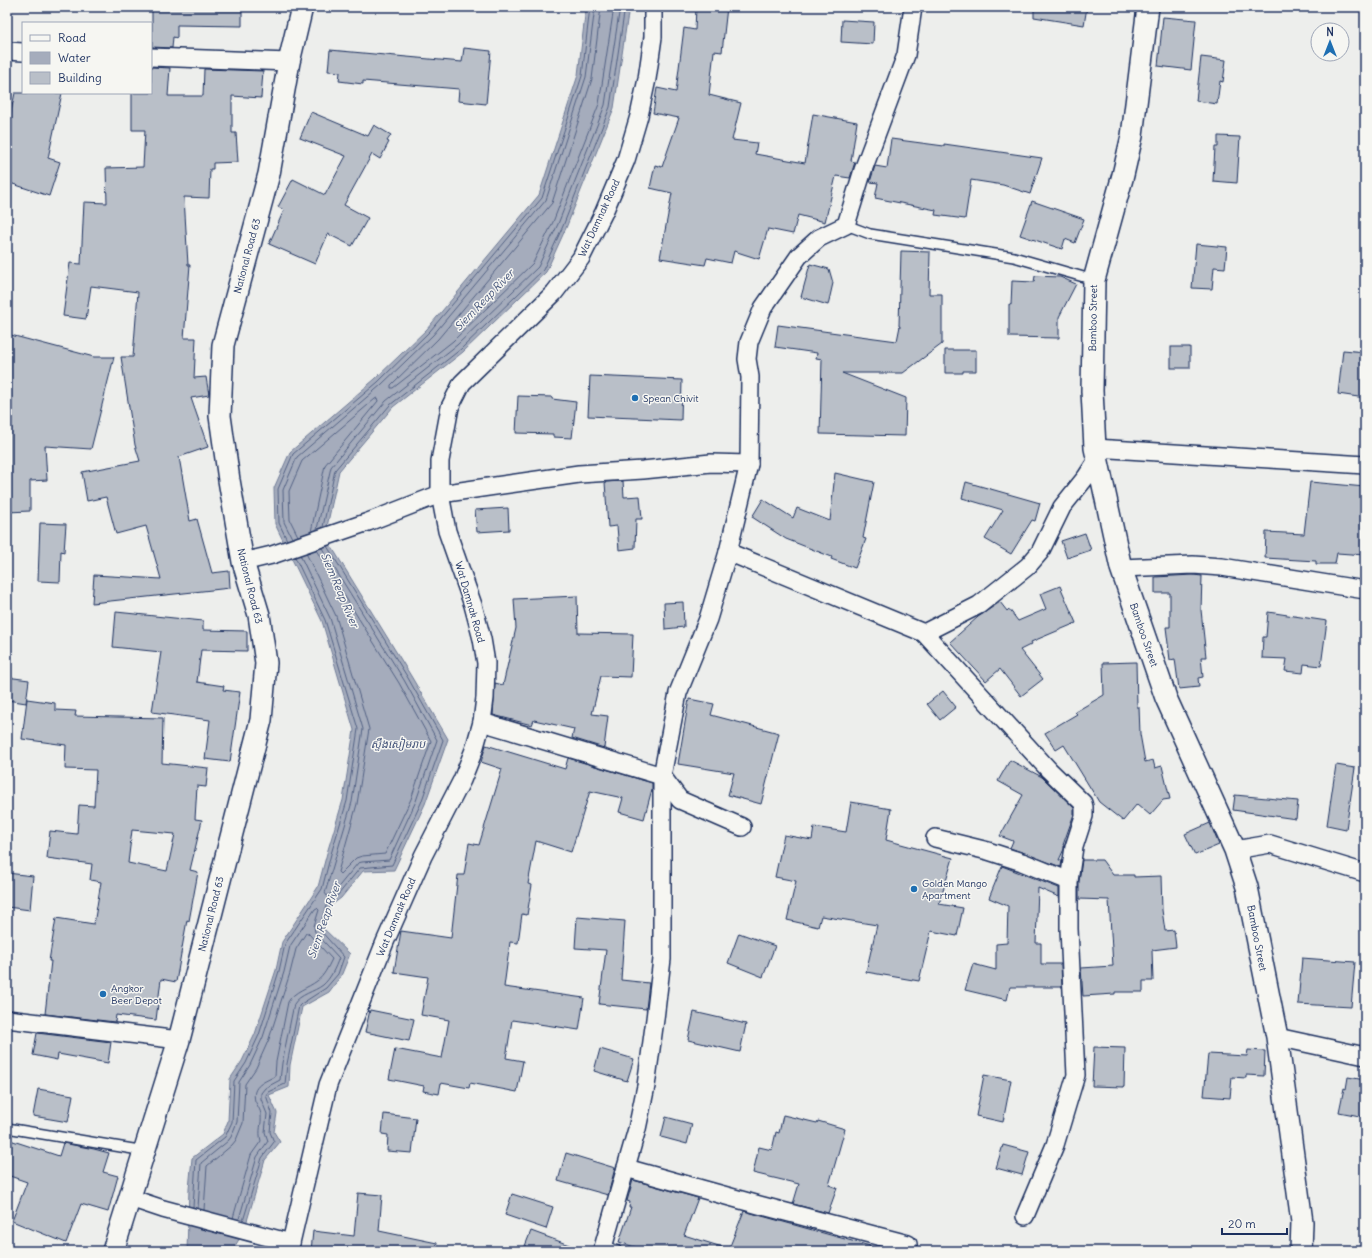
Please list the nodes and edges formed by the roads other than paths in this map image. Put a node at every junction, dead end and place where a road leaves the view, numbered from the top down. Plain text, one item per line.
1 (302, 7) edge
2 (653, 7) edge
3 (913, 7) edge
4 (1148, 7) edge
5 (7, 51) edge
6 (22, 52) edge
7 (152, 57) edge
8 (289, 62) junction
9 (846, 225) junction
10 (1094, 280) junction
11 (1096, 454) junction
12 (749, 464) junction
13 (1365, 465) edge
14 (440, 494) junction
15 (728, 552) junction
16 (243, 562) junction
17 (1121, 568) junction
18 (1365, 590) edge
19 (924, 633) junction
20 (482, 722) junction
21 (662, 776) junction
22 (742, 827) dead end
23 (935, 838) dead end
24 (1235, 850) junction
25 (1365, 874) edge
26 (1069, 881) junction
27 (7, 1019) edge
28 (1277, 1037) junction
29 (179, 1040) junction
30 (1365, 1056) edge
31 (7, 1128) edge
32 (145, 1150) junction
33 (626, 1168) junction
34 (130, 1198) junction
35 (1025, 1216) dead end
36 (908, 1244) dead end
37 (290, 1247) edge
38 (608, 1249) edge
39 (113, 1251) edge
40 (1301, 1251) edge

1 - 8 street, National Road 63
2 - 14 street, Wat Damnak Road
3 - 9 street
4 - 10 street, Bamboo Street
5 - 6 street
7 - 8 street
8 - 16 street, National Road 63
9 - 10 lane
9 - 12 street
10 - 11 street, Bamboo Street
11 - 13 street
11 - 17 street, Bamboo Street
11 - 19 street
12 - 14 street
12 - 15 street
14 - 16 street
14 - 20 street, Wat Damnak Road
15 - 19 street
15 - 21 street
16 - 29 street, National Road 63
17 - 18 street
17 - 24 street, Bamboo Street
19 - 26 street
20 - 21 street
20 - 37 street, Wat Damnak Road
21 - 22 street
21 - 33 street
23 - 26 street
24 - 25 street
24 - 28 street, Bamboo Street
26 - 35 street
27 - 29 street
28 - 30 street
28 - 40 street, Bamboo Street
29 - 32 street, National Road 63
31 - 32 lane
32 - 34 street, National Road 63
33 - 36 street
33 - 38 street
34 - 37 street
34 - 39 street, National Road 63

